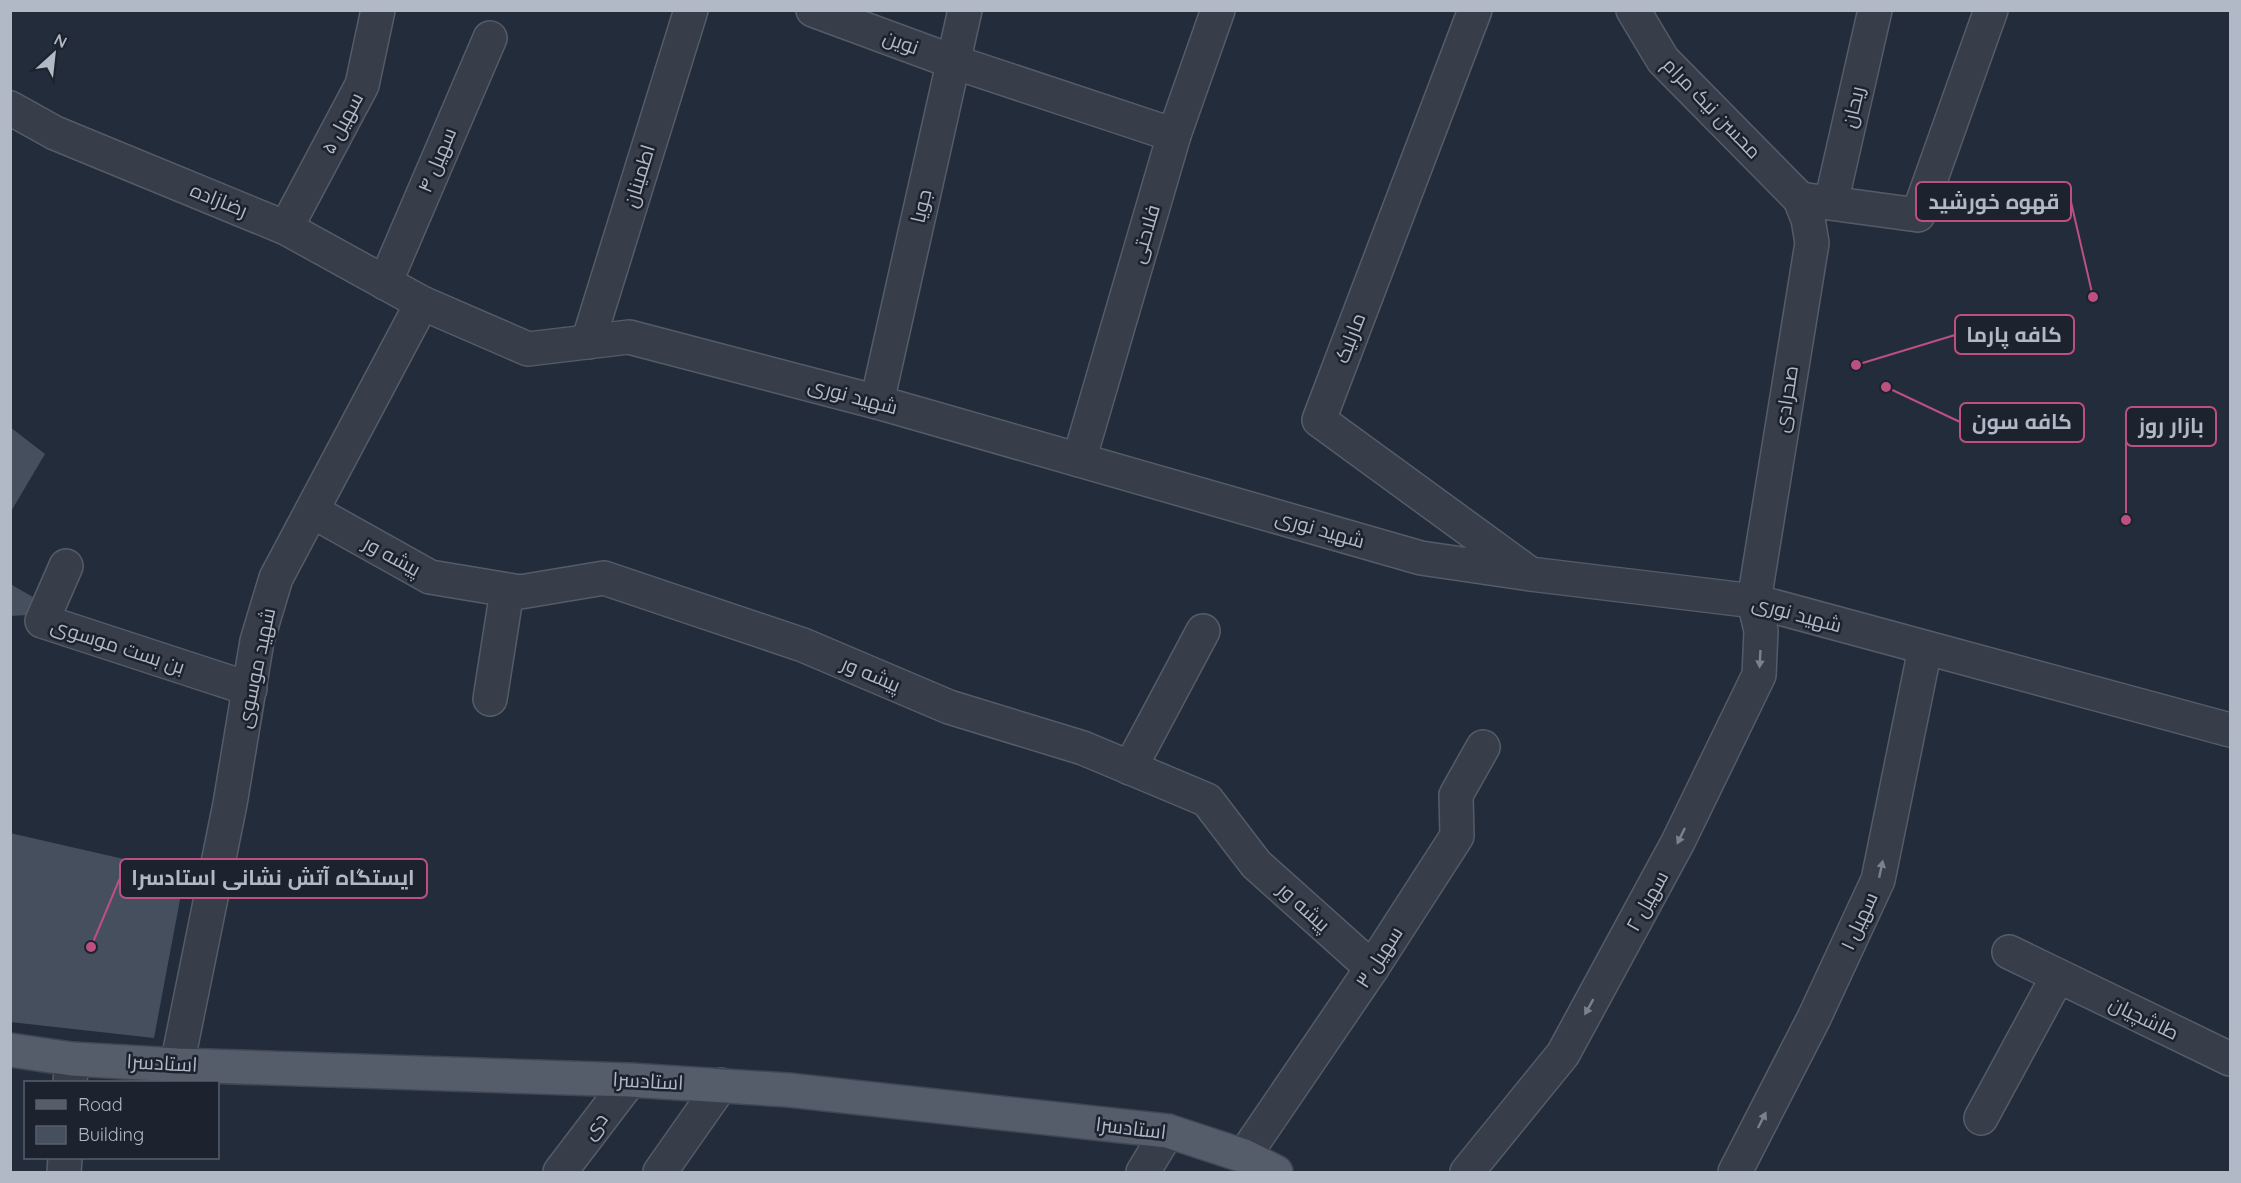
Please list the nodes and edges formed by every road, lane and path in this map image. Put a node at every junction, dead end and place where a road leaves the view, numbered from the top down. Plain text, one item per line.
1 (378, 10) edge
2 (691, 10) edge
3 (813, 10) edge
4 (965, 10) edge
5 (1218, 10) edge
6 (1474, 10) edge
7 (1633, 10) edge
8 (1875, 10) edge
9 (1990, 10) edge
10 (490, 38) dead end
11 (954, 62) junction
12 (10, 108) edge
13 (1174, 135) junction
14 (1816, 201) junction
15 (286, 228) junction
16 (385, 283) junction
17 (422, 303) junction
18 (588, 342) junction
19 (877, 402) junction
20 (1079, 460) junction
21 (312, 511) junction
22 (66, 566) dead end
23 (1530, 574) junction
24 (507, 591) junction
25 (1754, 601) junction
26 (1203, 631) dead end
27 (1925, 649) junction
28 (250, 689) junction
29 (489, 699) dead end
30 (2230, 730) edge
31 (1483, 747) dead end
32 (1130, 768) junction
33 (2009, 952) dead end
34 (1372, 968) junction
35 (2058, 976) junction
36 (10, 1050) edge
37 (2230, 1059) edge
38 (177, 1065) junction
39 (71, 1071) edge
40 (630, 1080) junction
41 (721, 1085) junction
42 (1981, 1119) dead end
43 (1168, 1131) junction
44 (1244, 1156) junction
45 (560, 1173) edge
46 (660, 1173) edge
47 (1143, 1173) edge
48 (1276, 1173) edge
49 (1467, 1173) edge
50 (1735, 1173) edge

1 - 15 street, سهیل ۵
2 - 18 street, اطمینان
3 - 11 street, نوین
4 - 11 street, جویا
5 - 13 street, فلاحتی
6 - 23 street, مارلیک
7 - 14 street, محسن نیک مرام
8 - 14 street, ریحان
9 - 14 street
10 - 16 street, سهیل ۴
11 - 13 street, نوین
11 - 19 street, جویا
12 - 15 street, رضازاده
13 - 20 street, فلاحتی
14 - 25 street, صحرادی
15 - 16 street, رضازاده
16 - 17 street, رضازاده
17 - 18 street, شهید نوری
17 - 21 street, شهید موسوی
18 - 19 street, شهید نوری
19 - 20 street, شهید نوری
20 - 23 street, شهید نوری
21 - 24 street, پیشه ور
21 - 28 street, شهید موسوی
22 - 28 street, بن بست موسوی
23 - 25 street, شهید نوری
24 - 29 street
24 - 32 street, پیشه ور
25 - 27 street, شهید نوری
25 -> 49 street, سهیل ۲
26 - 32 street
27 - 30 street, شهید نوری
50 -> 27 street, سهیل ۱
28 - 38 street, شهید موسوی
31 - 34 street, سهیل ۳
32 - 34 street, پیشه ور
33 - 35 street, طاشچیان
34 - 44 street, سهیل ۳
35 - 37 street, طاشچیان
35 - 42 street
36 - 39 main road, استادسرا
38 - 39 main road, استادسرا
38 - 40 main road, استادسرا
40 - 41 main road, استادسرا
40 - 45 street, دی
41 - 43 main road, استادسرا
41 - 46 street
43 - 44 main road, استادسرا
43 - 47 street
44 - 48 main road, استادسرا

